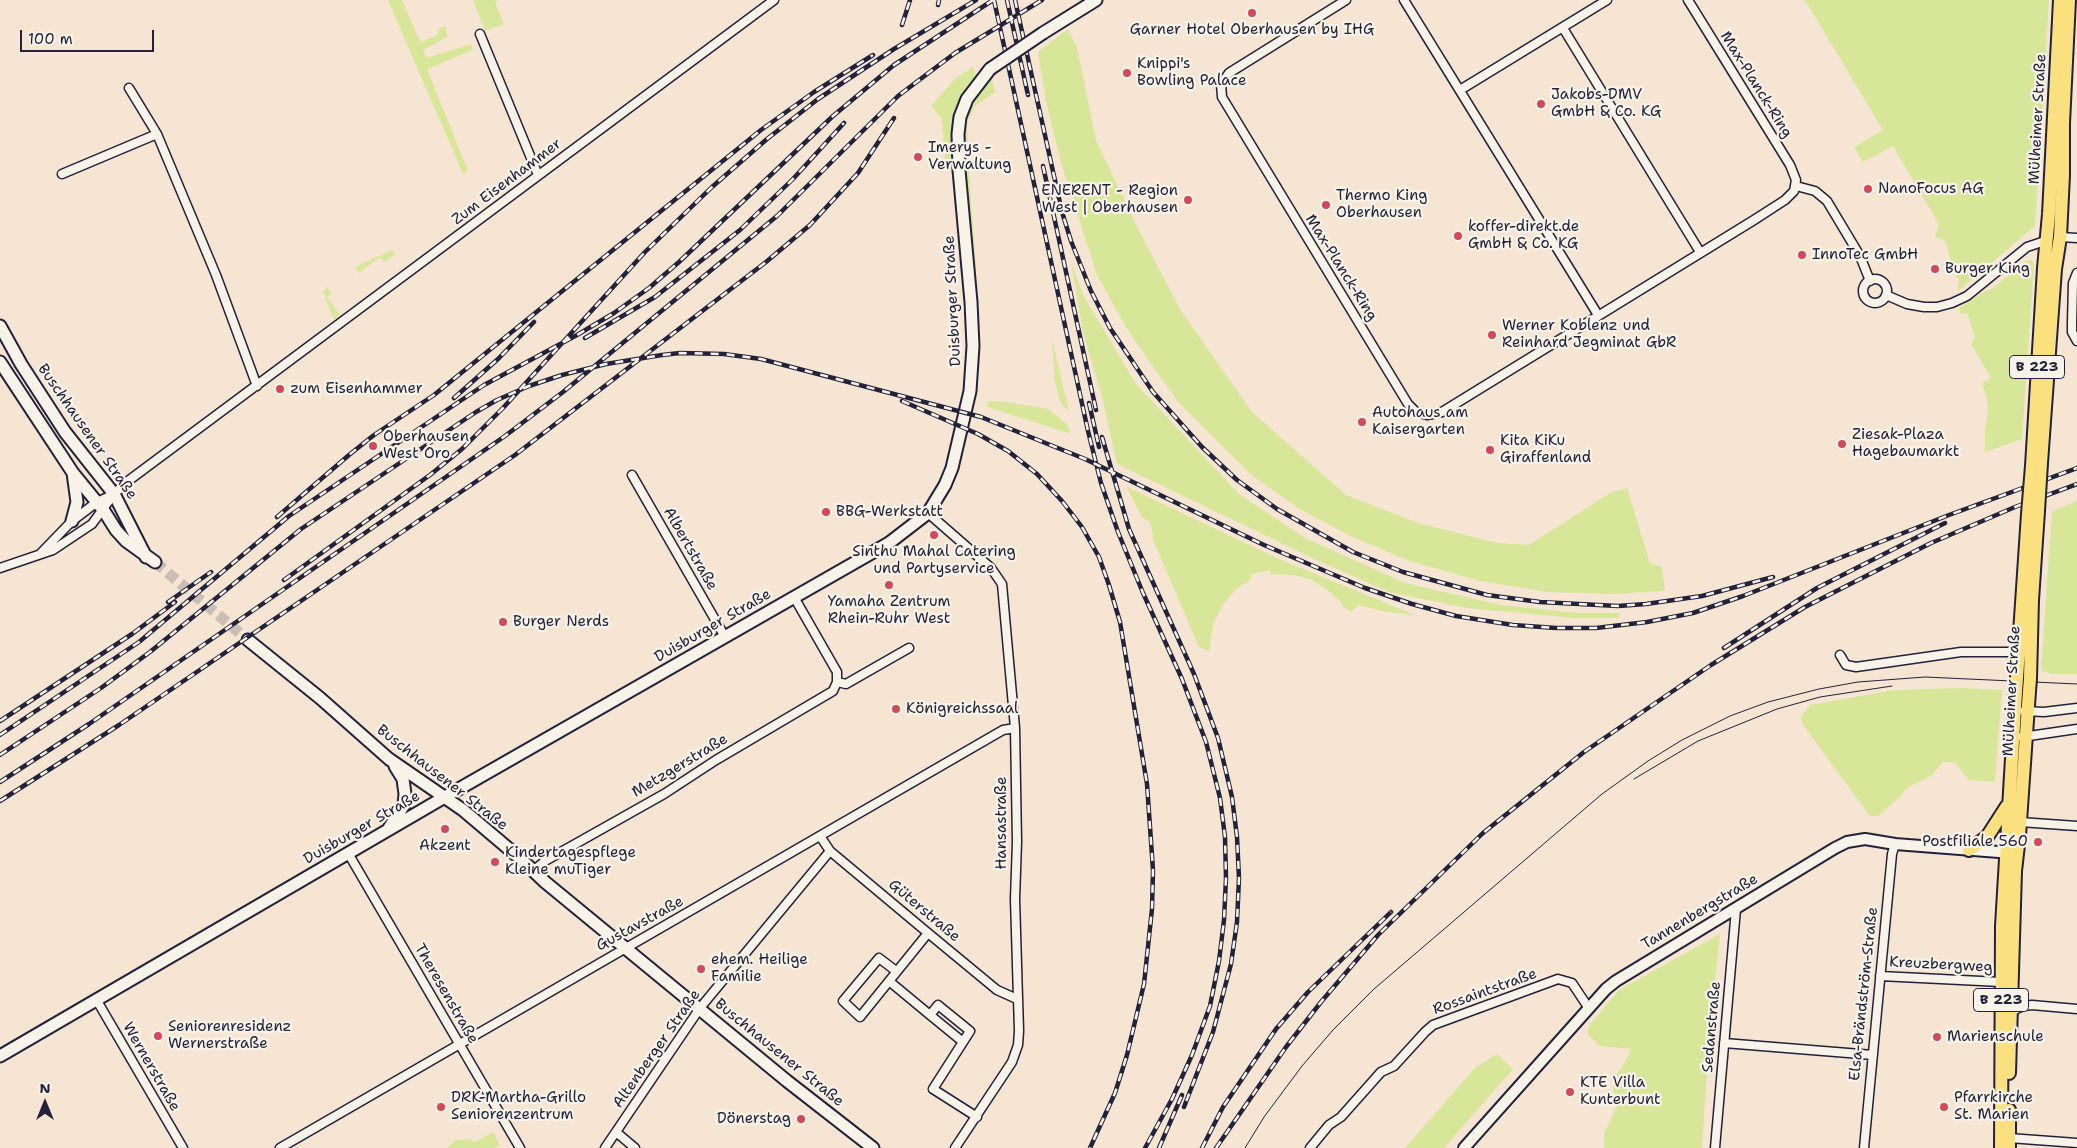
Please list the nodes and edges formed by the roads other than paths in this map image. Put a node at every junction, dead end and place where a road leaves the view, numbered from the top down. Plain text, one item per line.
1 (774, 0) edge
2 (1096, 0) edge
3 (1346, 0) edge
4 (1404, 0) edge
5 (1607, 0) edge
6 (1688, 0) edge
7 (2060, 0) edge
8 (2069, 0) edge
9 (1562, 28) junction
10 (480, 34) dead end
11 (129, 88) dead end
12 (1460, 90) junction
13 (157, 134) junction
14 (62, 174) dead end
15 (538, 175) junction
16 (1796, 186) junction
17 (2054, 238) junction
18 (2077, 238) edge
19 (1700, 252) junction
20 (2077, 273) edge
21 (1870, 281) junction
22 (1886, 296) junction
23 (1598, 315) junction
24 (0, 326) edge
25 (2077, 341) edge
26 (0, 362) edge
27 (257, 386) junction
28 (73, 474) junction
29 (632, 475) dead end
30 (114, 494) junction
31 (100, 506) junction
32 (928, 513) junction
33 (2033, 513) junction
34 (72, 521) junction
35 (40, 554) junction
36 (0, 568) edge
37 (794, 597) junction
38 (725, 637) junction
39 (248, 640) tunnel mouth
40 (909, 648) dead end
41 (2019, 652) junction
42 (1840, 655) dead end
43 (838, 682) junction
44 (2023, 685) junction
45 (2077, 708) edge
46 (2021, 711) junction
47 (1015, 728) junction
48 (2077, 729) edge
49 (2019, 737) junction
50 (389, 759) junction
51 (443, 798) junction
52 (2008, 804) junction
53 (2020, 822) junction
54 (2077, 826) edge
55 (385, 832) junction
56 (820, 836) junction
57 (1895, 844) junction
58 (1969, 850) junction
59 (830, 852) junction
60 (348, 853) junction
61 (2011, 853) junction
62 (534, 870) junction
63 (1736, 909) junction
64 (928, 933) junction
65 (626, 947) junction
66 (896, 971) junction
67 (1880, 976) junction
68 (889, 981) junction
69 (2001, 982) junction
70 (96, 999) junction
71 (1017, 999) junction
72 (700, 1008) junction
73 (1588, 1008) junction
74 (2077, 1009) edge
75 (2010, 1012) junction
76 (930, 1015) junction
77 (963, 1042) junction
78 (1724, 1042) junction
79 (459, 1044) junction
80 (1873, 1055) junction
81 (0, 1056) edge
82 (977, 1117) junction
83 (616, 1132) junction
84 (2009, 1143) edge
85 (2077, 1143) edge
86 (183, 1148) edge
87 (280, 1148) edge
88 (520, 1148) edge
89 (605, 1148) edge
90 (635, 1148) edge
91 (873, 1148) edge
92 (955, 1148) edge
93 (1310, 1148) edge
94 (1464, 1148) edge
95 (1716, 1148) edge
96 (1864, 1148) edge
97 (2000, 1148) edge

1 - 15 street, Zum Eisenhammer
2 - 32 main road, Duisburger Straße, bridge
3 - 23 street, Max-Planck-Ring
4 - 12 street
5 - 9 street
6 - 16 street, Max-Planck-Ring
7 - 17 main road, Mülheimer Straße / B 223
8 - 17 main road, Mülheimer Straße / B 223
9 - 12 street
9 - 19 street
10 - 15 street
11 - 13 street
12 - 23 street
13 - 14 street
13 - 27 street
15 - 27 street, Zum Eisenhammer
16 - 19 street, Max-Planck-Ring
16 - 21 street
17 - 18 street
17 - 22 street
17 - 33 main road, Mülheimer Straße / B 223, bridge
19 - 23 street, Max-Planck-Ring
20 - 25 street
21 - 22 street
21 - 22 street
24 - 30 main road, Buschhausener Straße
26 - 28 main road, Buschhausener Straße
27 - 30 street, Zum Eisenhammer
28 - 31 main road, Buschhausener Straße
28 - 34 main road
29 - 38 street, Albertstraße
30 - 31 street, Zum Eisenhammer
30 - 31 main road, Buschhausener Straße
31 - 34 street
31 - 35 street
32 - 37 main road, Duisburger Straße
32 - 47 street, Hansastraße
33 - 41 main road, Mülheimer Straße / B 223
33 - 44 main road, Mülheimer Straße / B 223
34 - 35 street
35 - 36 street
37 - 38 main road, Duisburger Straße
37 - 43 street
38 - 51 main road, Duisburger Straße
39 - 50 main road, Buschhausener Straße
40 - 43 street, Metzgerstraße
41 - 42 street, Mülheimer Straße
41 - 44 main road, Mülheimer Straße / B 223
43 - 62 street, Metzgerstraße
44 - 46 main road, Mülheimer Straße / B 223
45 - 46 street
46 - 49 main road, Mülheimer Straße / B 223
47 - 56 street, Gustavstraße
47 - 71 street, Hansastraße
48 - 49 street
49 - 52 main road, Mülheimer Straße / B 223
49 - 53 main road, Mülheimer Straße / B 223
50 - 51 main road, Buschhausener Straße
50 - 55 main road
51 - 55 main road, Duisburger Straße
51 - 62 main road, Buschhausener Straße
52 - 53 main road
52 - 58 main road
52 - 61 main road, Mülheimer Straße / B 223
53 - 54 street
53 - 61 main road, Mülheimer Straße / B 223
55 - 60 main road, Duisburger Straße
56 - 59 street, Güterstraße
56 - 65 street, Gustavstraße
57 - 58 street, Tannenbergstraße
57 - 63 street, Tannenbergstraße
57 - 67 street, Elsa-Brändström-Straße
58 - 61 street, Tannenbergstraße
59 - 64 street, Güterstraße
59 - 72 street, Altenberger Straße
60 - 70 main road, Duisburger Straße
60 - 79 street, Theresenstraße
61 - 69 main road, Mülheimer Straße / B 223
61 - 75 main road, Mülheimer Straße / B 223
62 - 65 main road, Buschhausener Straße
63 - 73 street, Tannenbergstraße
63 - 78 street, Sedanstraße
64 - 66 street
64 - 71 street, Güterstraße
65 - 72 main road, Buschhausener Straße
65 - 79 street, Gustavstraße
66 - 68 street
66 - 68 street
67 - 69 street, Kreuzbergweg
67 - 80 street, Elsa-Brändström-Straße
68 - 76 street
69 - 97 main road, Mülheimer Straße / B 223
70 - 81 main road, Duisburger Straße
70 - 86 street, Wernerstraße
71 - 82 street, Hansastraße
72 - 83 street, Altenberger Straße
72 - 91 main road, Buschhausener Straße
73 - 93 street, Rossaintstraße
73 - 94 street, Tannenbergstraße
74 - 75 street
75 - 84 main road, Mülheimer Straße / B 223
76 - 77 street
76 - 77 street
77 - 82 street
78 - 80 street
78 - 95 street, Sedanstraße
79 - 87 street, Gustavstraße
79 - 88 street, Theresenstraße
80 - 96 street, Elsa-Brändström-Straße
82 - 92 street, Hansastraße
83 - 89 street, Altenberger Straße
83 - 90 street
84 - 85 street

